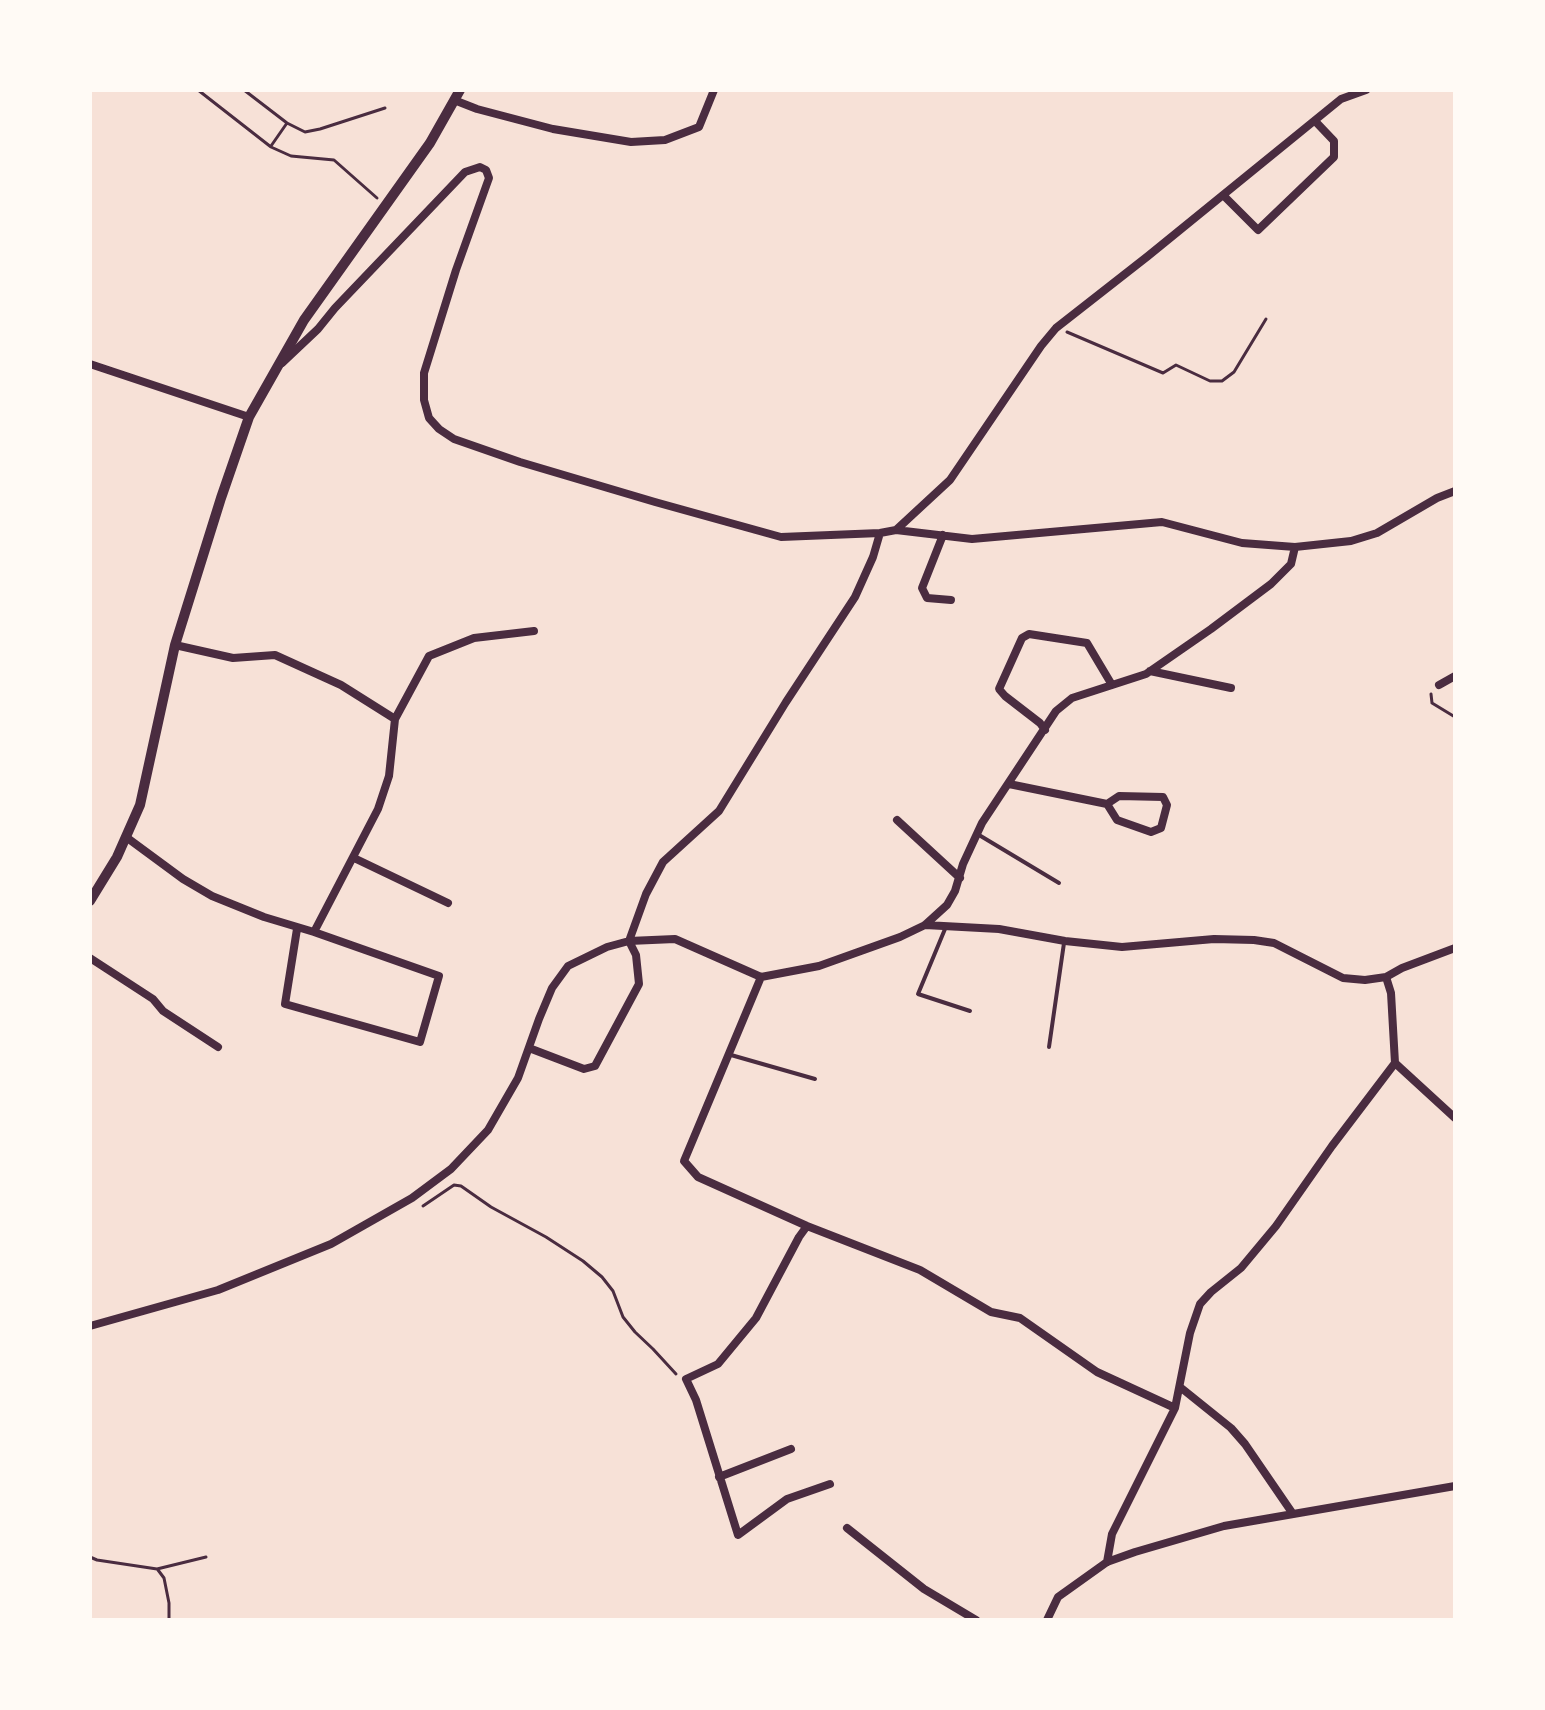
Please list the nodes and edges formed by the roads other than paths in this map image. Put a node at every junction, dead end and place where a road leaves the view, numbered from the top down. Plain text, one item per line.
1 (460, 90) edge
2 (714, 90) edge
3 (1366, 90) edge
4 (454, 100) junction
5 (1315, 121) junction
6 (1223, 195) junction
7 (90, 364) edge
8 (273, 372) junction
9 (249, 417) junction
10 (1455, 491) edge
11 (896, 530) junction
12 (880, 533) junction
13 (943, 535) junction
14 (1295, 547) junction
15 (951, 600) dead end
16 (534, 631) dead end
17 (175, 645) junction
18 (1150, 671) junction
19 (1455, 676) edge
20 (1112, 685) junction
21 (1439, 685) road end
22 (1231, 688) dead end
23 (395, 719) junction
24 (1045, 730) junction
25 (1009, 784) junction
26 (1107, 804) junction
27 (897, 820) dead end
28 (977, 833) junction
29 (126, 837) junction
30 (354, 858) junction
31 (960, 878) junction
32 (1059, 883) dead end
33 (90, 901) edge
34 (448, 903) dead end
35 (925, 925) junction
36 (946, 926) junction
37 (297, 929) junction
38 (314, 932) junction
39 (629, 941) junction
40 (1065, 941) junction
41 (1455, 948) edge
42 (90, 958) edge
43 (761, 977) junction
44 (1386, 977) junction
45 (970, 1011) dead end
46 (218, 1047) dead end
47 (1049, 1047) dead end
48 (529, 1048) junction
49 (728, 1054) junction
50 (1395, 1063) junction
51 (815, 1079) dead end
52 (1455, 1118) edge
53 (807, 1226) junction
54 (90, 1326) edge
55 (1180, 1387) junction
56 (1175, 1408) junction
57 (791, 1449) dead end
58 (719, 1477) junction
59 (830, 1484) dead end
60 (1455, 1486) edge
61 (1293, 1514) junction
62 (847, 1528) dead end
63 (1107, 1562) junction
64 (976, 1620) edge
65 (1047, 1620) edge

1 - 4 street
2 - 4 street
3 - 5 street
4 - 8 street
5 - 6 street
5 - 6 street
6 - 11 street
7 - 9 street
8 - 9 street
8 - 12 street
9 - 17 street
10 - 14 street
11 - 12 street
11 - 13 street
12 - 39 street
13 - 14 street
13 - 15 street
14 - 18 street
16 - 23 street
17 - 23 street
17 - 29 street
18 - 20 street
18 - 22 street
19 - 21 street
20 - 24 street
20 - 24 street
23 - 30 street
24 - 25 street
25 - 26 street
25 - 28 street
26 - 26 street
27 - 31 street
28 - 31 street
28 - 32 lane
29 - 33 street
29 - 37 street
30 - 34 street
30 - 38 street
31 - 35 street
35 - 36 street
35 - 43 street
36 - 40 street
36 - 45 lane
37 - 38 street
37 - 38 street
39 - 43 street
39 - 48 street
39 - 48 street
40 - 44 street
40 - 47 lane
41 - 44 street
42 - 46 street
43 - 49 street
44 - 50 street
48 - 54 street
49 - 51 lane
49 - 53 street
50 - 52 street
50 - 55 street
53 - 56 street
53 - 58 street
55 - 56 street
55 - 61 street
56 - 63 street
57 - 58 street
58 - 59 street
60 - 61 street
61 - 63 street
62 - 64 street
63 - 65 street

